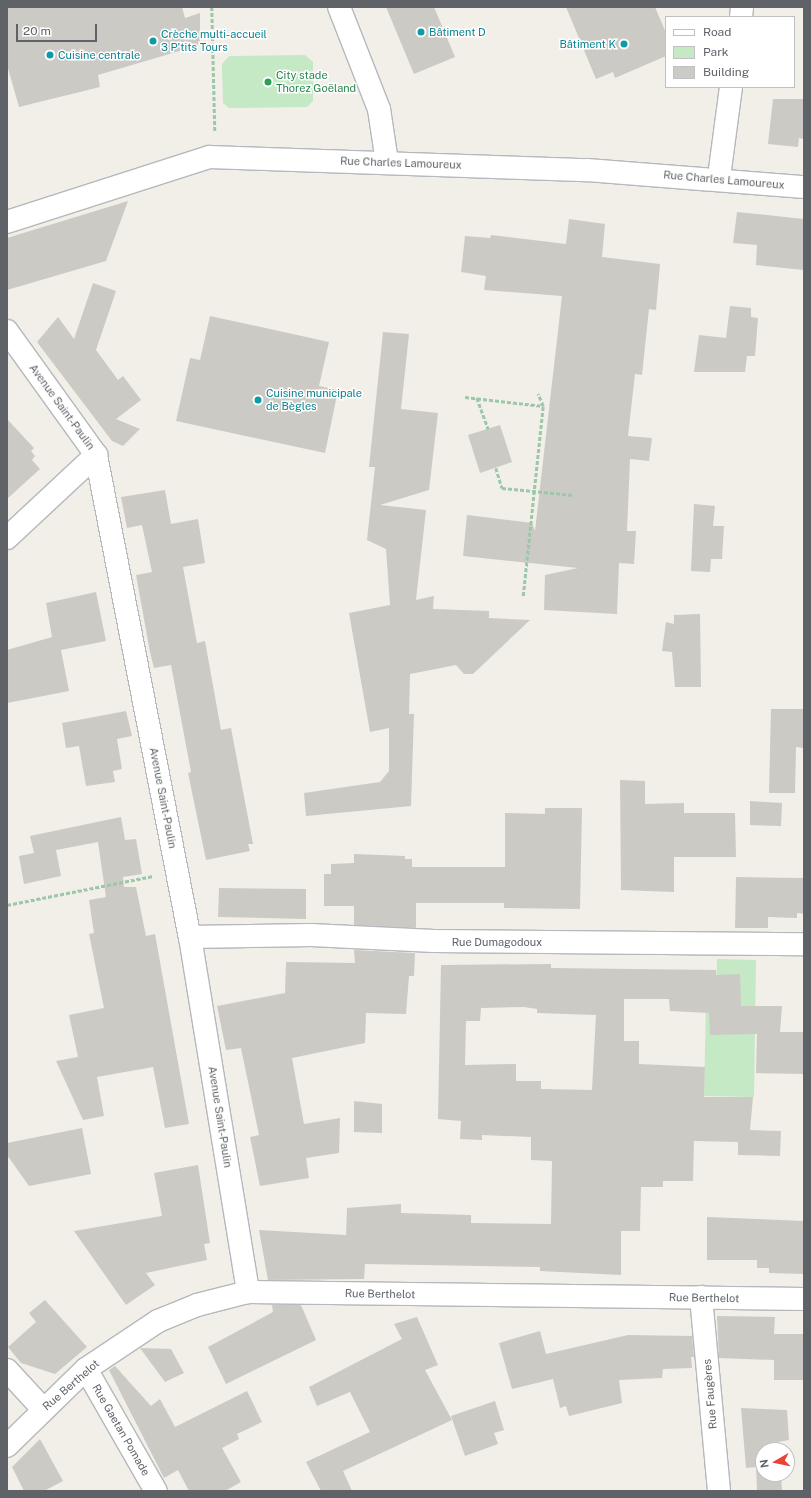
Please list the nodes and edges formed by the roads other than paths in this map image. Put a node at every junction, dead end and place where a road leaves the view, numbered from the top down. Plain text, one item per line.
1 (339, 7) edge
2 (731, 88) edge
3 (387, 162) junction
4 (719, 177) junction
5 (804, 186) edge
6 (7, 222) edge
7 (7, 331) edge
8 (96, 455) junction
9 (7, 538) edge
10 (190, 937) junction
11 (804, 944) edge
12 (248, 1292) junction
13 (700, 1298) junction
14 (804, 1298) edge
15 (86, 1369) junction
16 (7, 1370) edge
17 (43, 1409) junction
18 (7, 1446) edge
19 (156, 1491) edge
20 (719, 1491) edge

1 - 3 street
2 - 4 street
3 - 4 street, Rue Charles Lamoureux
3 - 6 street, Rue Charles Lamoureux
4 - 5 street, Rue Charles Lamoureux
7 - 8 street, Avenue Saint-Paulin
8 - 9 street
8 - 10 street, Avenue Saint-Paulin
10 - 11 street, Rue Dumagodoux
10 - 12 street, Avenue Saint-Paulin
12 - 13 street, Rue Berthelot
12 - 15 street, Rue Berthelot
13 - 14 street, Rue Berthelot
13 - 20 street, Rue Faugères
15 - 17 street, Rue Berthelot
15 - 19 street, Rue Gaetan Pomade
16 - 17 street
17 - 18 street, Rue Berthelot

